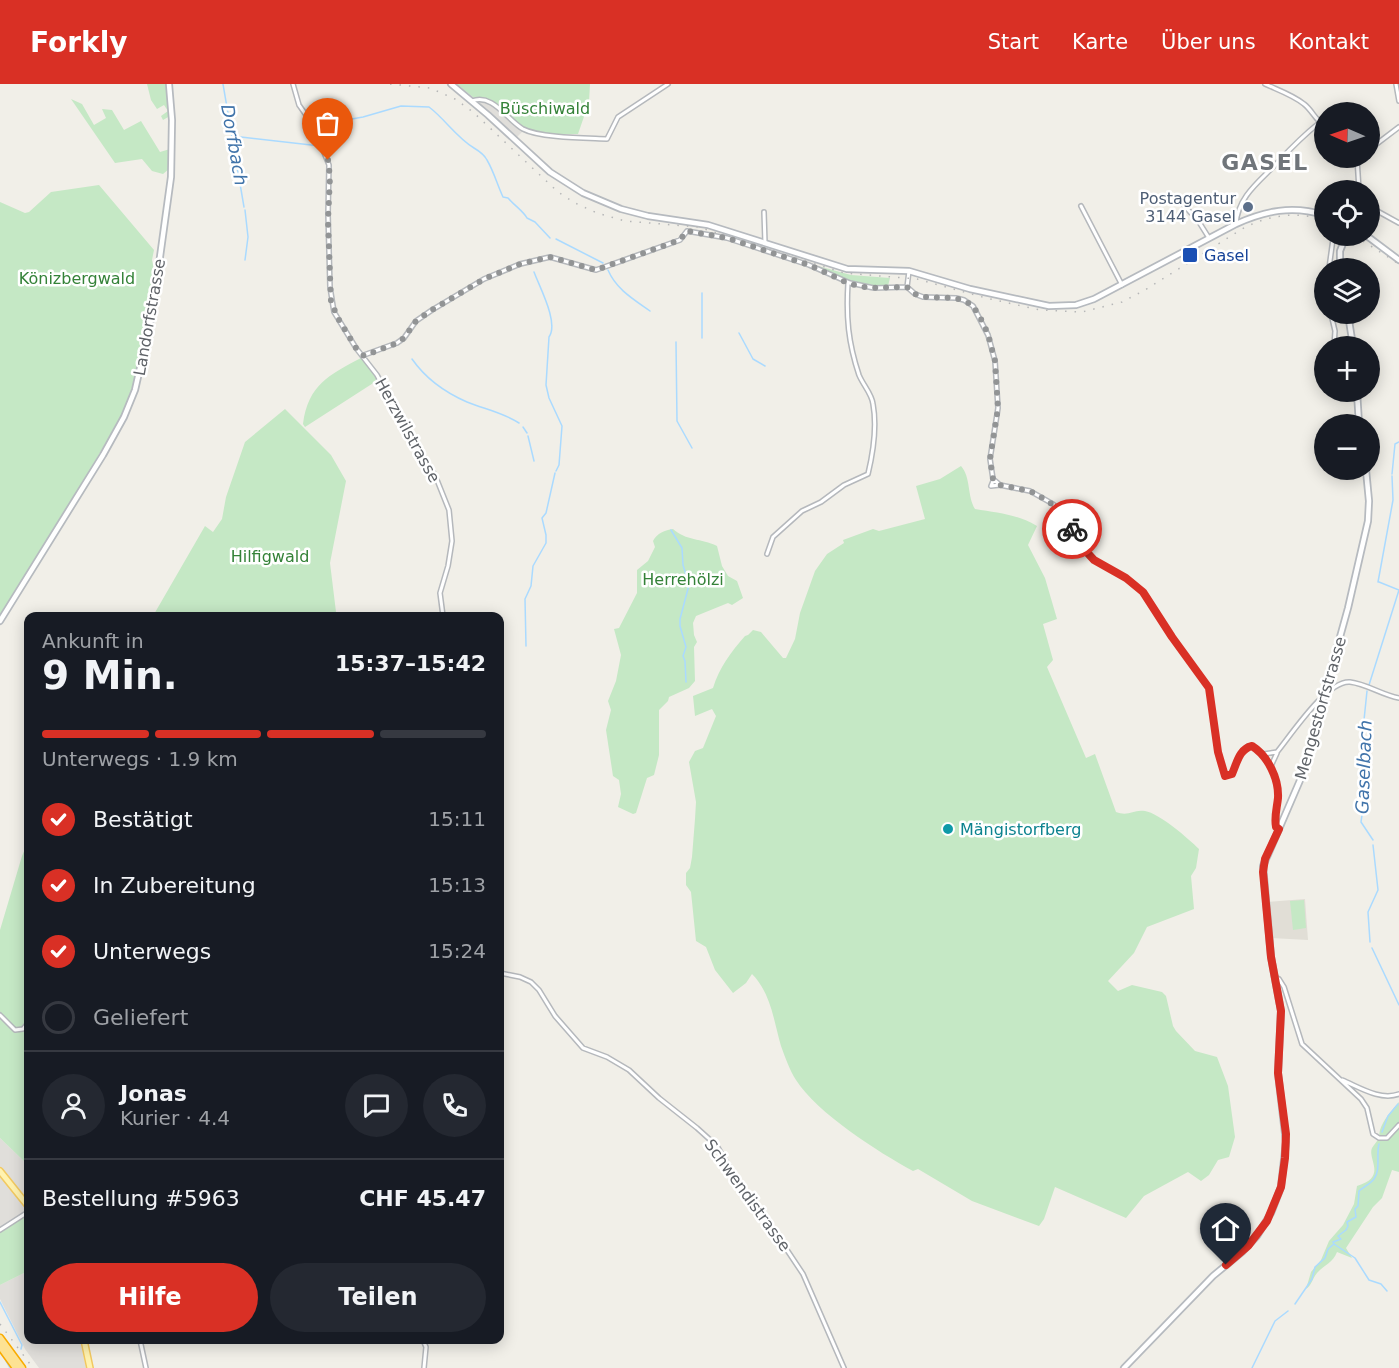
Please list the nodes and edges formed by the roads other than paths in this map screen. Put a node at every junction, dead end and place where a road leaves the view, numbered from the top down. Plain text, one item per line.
1 (169, 84) edge
2 (293, 84) edge
3 (451, 84) edge
4 (668, 84) edge
5 (1265, 84) edge
6 (1396, 84) edge
7 (1399, 100) edge
8 (472, 101) junction
9 (1314, 113) edge
10 (1314, 127) edge
11 (1399, 127) edge
12 (1380, 141) edge
13 (1182, 203) dead end
14 (1081, 206) dead end
15 (764, 212) dead end
16 (1314, 213) edge
17 (1380, 213) edge
18 (1399, 223) edge
19 (1236, 224) junction
20 (1209, 238) junction
21 (765, 243) junction
22 (1380, 246) edge
23 (1399, 260) edge
24 (909, 271) junction
25 (848, 283) junction
26 (1122, 285) junction
27 (907, 287) junction
28 (364, 356) junction
29 (1367, 480) edge
30 (767, 554) dead end
31 (442, 612) edge
32 (0, 621) edge
33 (1324, 693) junction
34 (1399, 699) edge
35 (1277, 752) junction
36 (1263, 754) junction
37 (1271, 766) junction
38 (1279, 829) junction
39 (504, 974) edge
40 (1275, 977) junction
41 (0, 1015) edge
42 (24, 1028) edge
43 (1340, 1080) junction
44 (1399, 1094) edge
45 (1399, 1125) edge
46 (0, 1171) edge
47 (24, 1201) edge
48 (24, 1215) edge
49 (0, 1230) edge
50 (0, 1338) edge
51 (85, 1344) edge
52 (141, 1344) edge
53 (425, 1344) edge
54 (0, 1346) edge
55 (16, 1368) edge
56 (22, 1368) edge
57 (90, 1368) edge
58 (146, 1368) edge
59 (424, 1368) edge
60 (844, 1368) edge
61 (1124, 1368) edge

1 - 32 street, Landorfstrasse
2 - 28 street, Herzwilstrasse
3 - 8 street
4 - 8 street
5 - 9 street
6 - 7 street
8 - 21 street
10 - 19 street
11 - 12 street
13 - 20 street
14 - 26 street
15 - 21 street
16 - 19 street
17 - 18 street
19 - 20 street
20 - 26 street
21 - 24 street
22 - 23 street
24 - 26 street
24 - 27 street
25 - 27 street
25 - 28 street
25 - 30 street
27 - 36 street
28 - 31 street, Herzwilstrasse
29 - 33 street, Mengestorfstrasse
33 - 34 street
33 - 35 street
33 - 38 street, Mengestorfstrasse
35 - 36 street
35 - 37 street
36 - 37 street
37 - 38 street
38 - 40 street, Mengestorfstrasse
39 - 60 street, Schwendistrasse
40 - 43 street
40 - 61 street, Mengestorfstrasse
41 - 42 street
43 - 44 street
43 - 45 street
46 - 47 main road
48 - 49 street
50 - 56 highway
51 - 57 main road
52 - 58 street
53 - 59 street
54 - 55 highway

